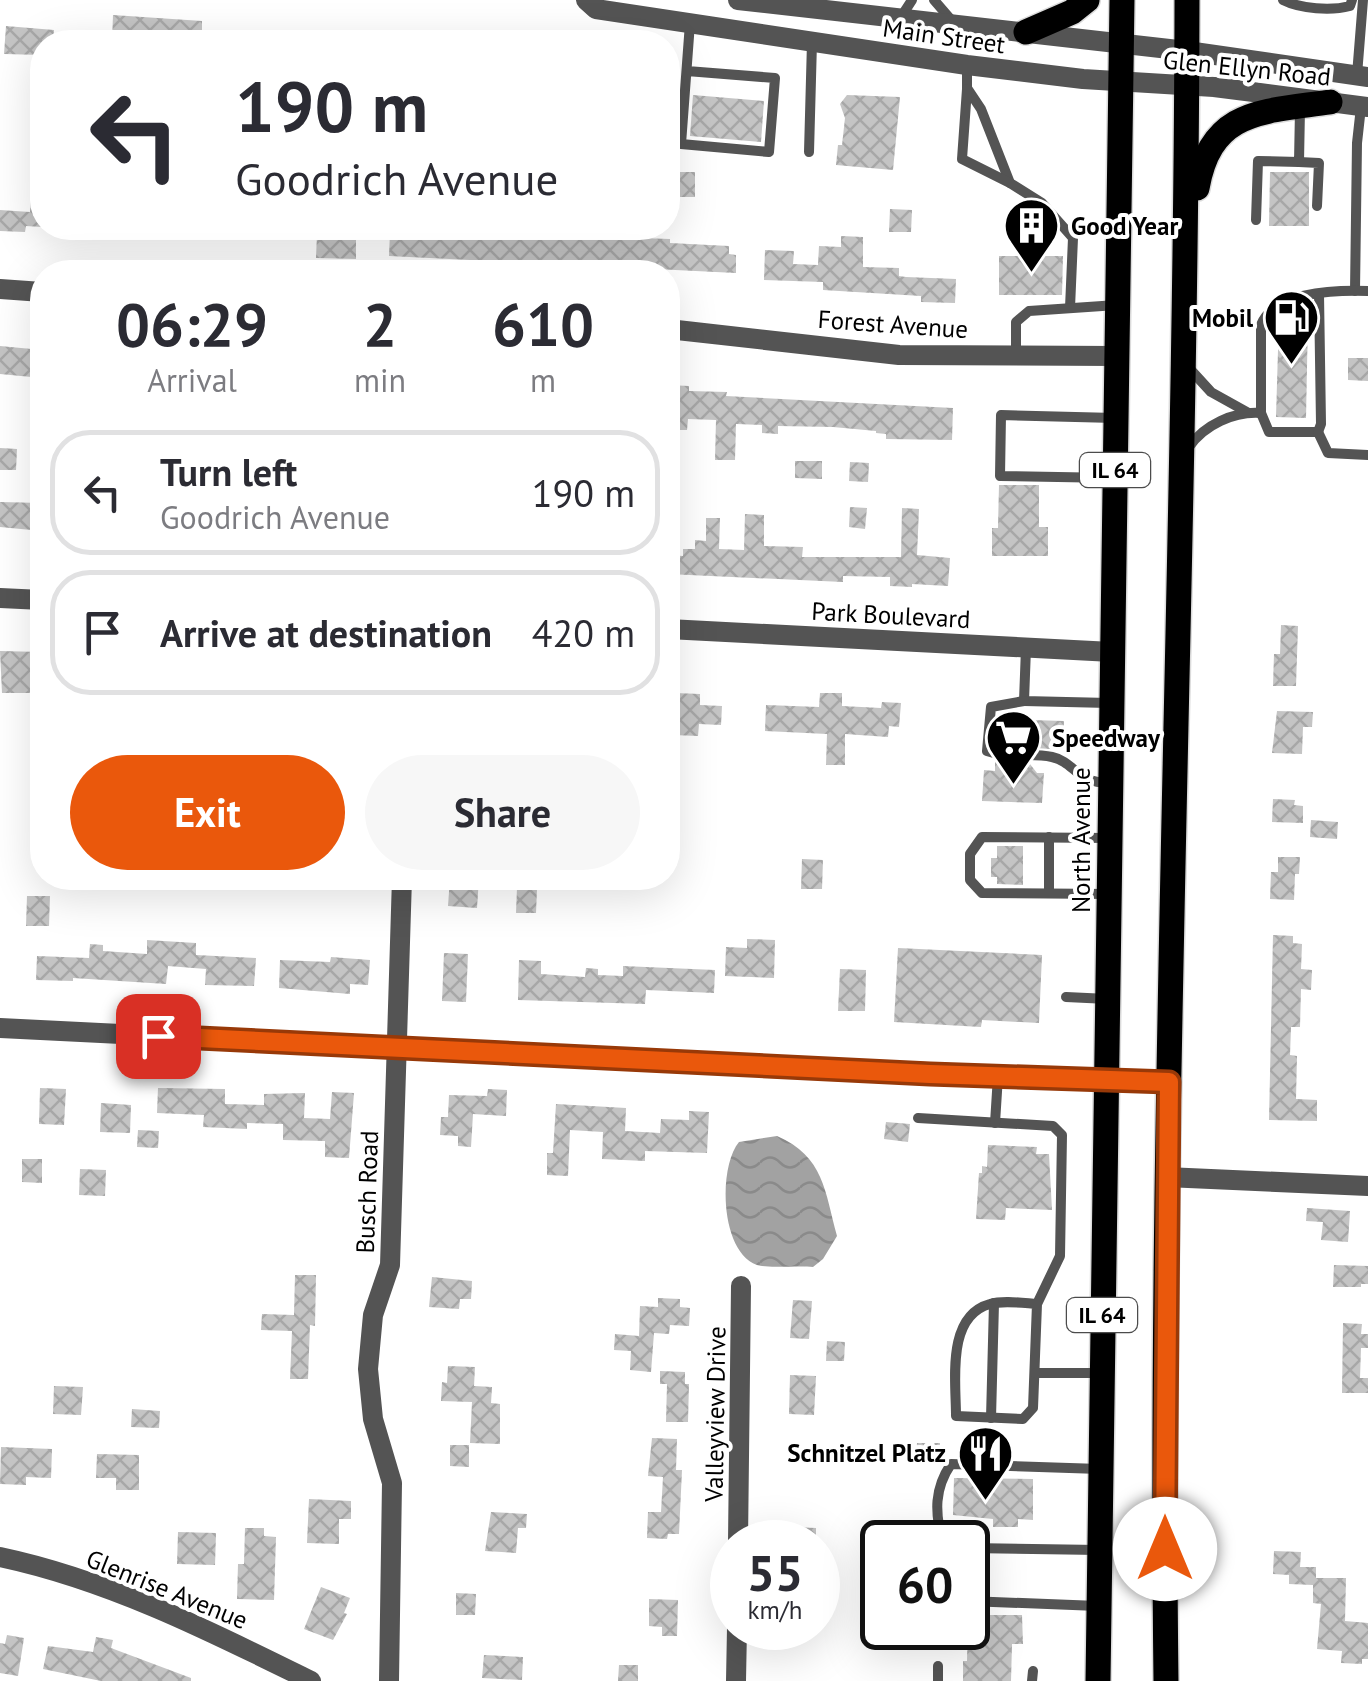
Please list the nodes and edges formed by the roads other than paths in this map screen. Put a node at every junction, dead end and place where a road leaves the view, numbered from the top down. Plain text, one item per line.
1 (586, 0) edge
2 (742, 0) edge
3 (934, 0) edge
4 (1087, 0) edge
5 (1122, 0) edge
6 (1187, 0) edge
7 (1284, 0) edge
8 (1352, 0) edge
9 (1364, 0) edge
10 (793, 3) edge
11 (907, 8) edge
12 (953, 22) junction
13 (690, 23) junction
14 (1026, 32) junction
15 (812, 42) junction
16 (1122, 44) junction
17 (1187, 50) junction
18 (967, 65) junction
19 (687, 71) junction
20 (1362, 76) edge
21 (1121, 82) junction
22 (1186, 85) junction
23 (968, 88) junction
24 (1300, 102) junction
25 (1330, 102) joint
26 (1364, 106) edge
27 (809, 152) dead end
28 (1298, 162) junction
29 (1010, 183) junction
30 (1318, 206) dead end
31 (1256, 220) dead end
32 (0, 289) edge
33 (30, 291) edge
34 (1355, 291) junction
35 (1368, 292) edge
36 (1319, 294) junction
37 (1118, 305) junction
38 (1070, 308) junction
39 (1183, 318) junction
40 (680, 330) edge
41 (1016, 356) junction
42 (1116, 356) junction
43 (1183, 362) junction
44 (1248, 412) junction
45 (1261, 413) junction
46 (1116, 418) junction
47 (1318, 432) junction
48 (1368, 454) edge
49 (1182, 458) junction
50 (1115, 478) junction
51 (0, 598) edge
52 (30, 599) edge
53 (680, 630) edge
54 (1026, 646) junction
55 (1112, 652) junction
56 (1024, 701) junction
57 (1111, 703) junction
58 (1110, 783) junction
59 (1049, 837) junction
60 (1109, 838) junction
61 (402, 890) edge
62 (1049, 893) junction
63 (1110, 894) junction
64 (1066, 998) dead end
65 (1109, 999) junction
66 (0, 1028) edge
67 (396, 1049) junction
68 (998, 1076) junction
69 (1107, 1080) junction
70 (1169, 1082) junction
71 (918, 1118) dead end
72 (995, 1122) junction
73 (1166, 1177) junction
74 (1368, 1186) edge
75 (741, 1286) dead end
76 (994, 1303) junction
77 (1037, 1304) junction
78 (1102, 1373) junction
79 (1035, 1374) junction
80 (991, 1418) junction
81 (1102, 1469) junction
82 (738, 1520) edge
83 (937, 1520) edge
84 (990, 1548) edge
85 (1100, 1550) junction
86 (0, 1557) edge
87 (990, 1602) edge
88 (1100, 1606) junction
89 (737, 1650) edge
90 (938, 1666) dead end
91 (310, 1681) edge
92 (389, 1681) edge
93 (736, 1681) edge
94 (938, 1681) edge
95 (1098, 1681) edge
96 (1166, 1681) edge

1 - 13 street, Main Street
2 - 10 street, Main Street
3 - 12 lane
4 - 14 main road
5 - 16 main road, North Avenue / IL 64
6 - 17 main road, IL 64
7 - 8 lane
9 - 20 lane
10 - 11 street, Main Street
11 - 12 street, Main Street
12 - 14 street, Main Street
13 - 15 street, Main Street
13 - 19 lane
14 - 16 street, Main Street
15 - 18 street, Main Street
15 - 27 lane
16 - 17 street, Glen Ellyn Road
16 - 21 main road, North Avenue / IL 64
17 - 20 street, Glen Ellyn Road
17 - 22 main road, IL 64
18 - 21 street, Main Street
18 - 23 lane
19 - 19 lane
21 - 22 street, Glen Ellyn Road
21 - 37 main road, North Avenue / IL 64
22 - 24 street, Glen Ellyn Road
22 - 39 main road, IL 64
23 - 29 lane
23 - 29 lane
24 - 25 main road
24 - 28 lane
24 - 39 main road
25 - 26 street, Glen Ellyn Road
26 - 34 lane
28 - 30 lane
28 - 31 lane
29 - 38 lane
32 - 33 street
34 - 35 lane
34 - 36 lane
36 - 45 lane
36 - 47 lane
37 - 38 lane
37 - 42 main road, North Avenue / IL 64
38 - 41 lane
39 - 43 main road, IL 64
40 - 41 street, Forest Avenue
41 - 42 street, Forest Avenue
42 - 46 main road, North Avenue / IL 64
43 - 44 lane
43 - 49 main road, IL 64
44 - 45 lane
44 - 49 lane
45 - 47 lane
46 - 50 main road, North Avenue / IL 64
46 - 50 lane
47 - 48 lane
49 - 70 main road, IL 64
50 - 55 main road, North Avenue / IL 64
51 - 52 street
53 - 54 street, Park Boulevard
54 - 55 street, Park Boulevard
54 - 56 lane
55 - 57 main road, North Avenue / IL 64
56 - 57 lane
56 - 58 lane
57 - 58 main road, North Avenue / IL 64
58 - 60 main road, North Avenue / IL 64
59 - 60 lane
59 - 62 lane
59 - 62 lane
60 - 63 main road, North Avenue / IL 64
61 - 67 street, Busch Road
62 - 63 lane
63 - 65 main road, North Avenue / IL 64
64 - 65 lane
65 - 69 main road, North Avenue / IL 64
66 - 67 street
67 - 68 street
67 - 92 street, Busch Road
68 - 69 street
68 - 72 lane
69 - 70 street
69 - 78 main road, North Avenue / IL 64
70 - 73 main road, IL 64
71 - 72 lane
72 - 77 lane
73 - 74 street
73 - 96 main road, IL 64
75 - 82 street, Valleyview Drive
76 - 77 lane
76 - 80 lane
76 - 80 lane
77 - 79 lane
78 - 79 lane
78 - 81 main road, North Avenue / IL 64
79 - 80 lane
81 - 83 lane
81 - 85 main road, North Avenue / IL 64
84 - 85 lane
85 - 88 main road, North Avenue / IL 64
86 - 91 street, Glenrise Avenue
87 - 88 lane
88 - 95 main road, North Avenue / IL 64
89 - 93 street
90 - 94 lane

